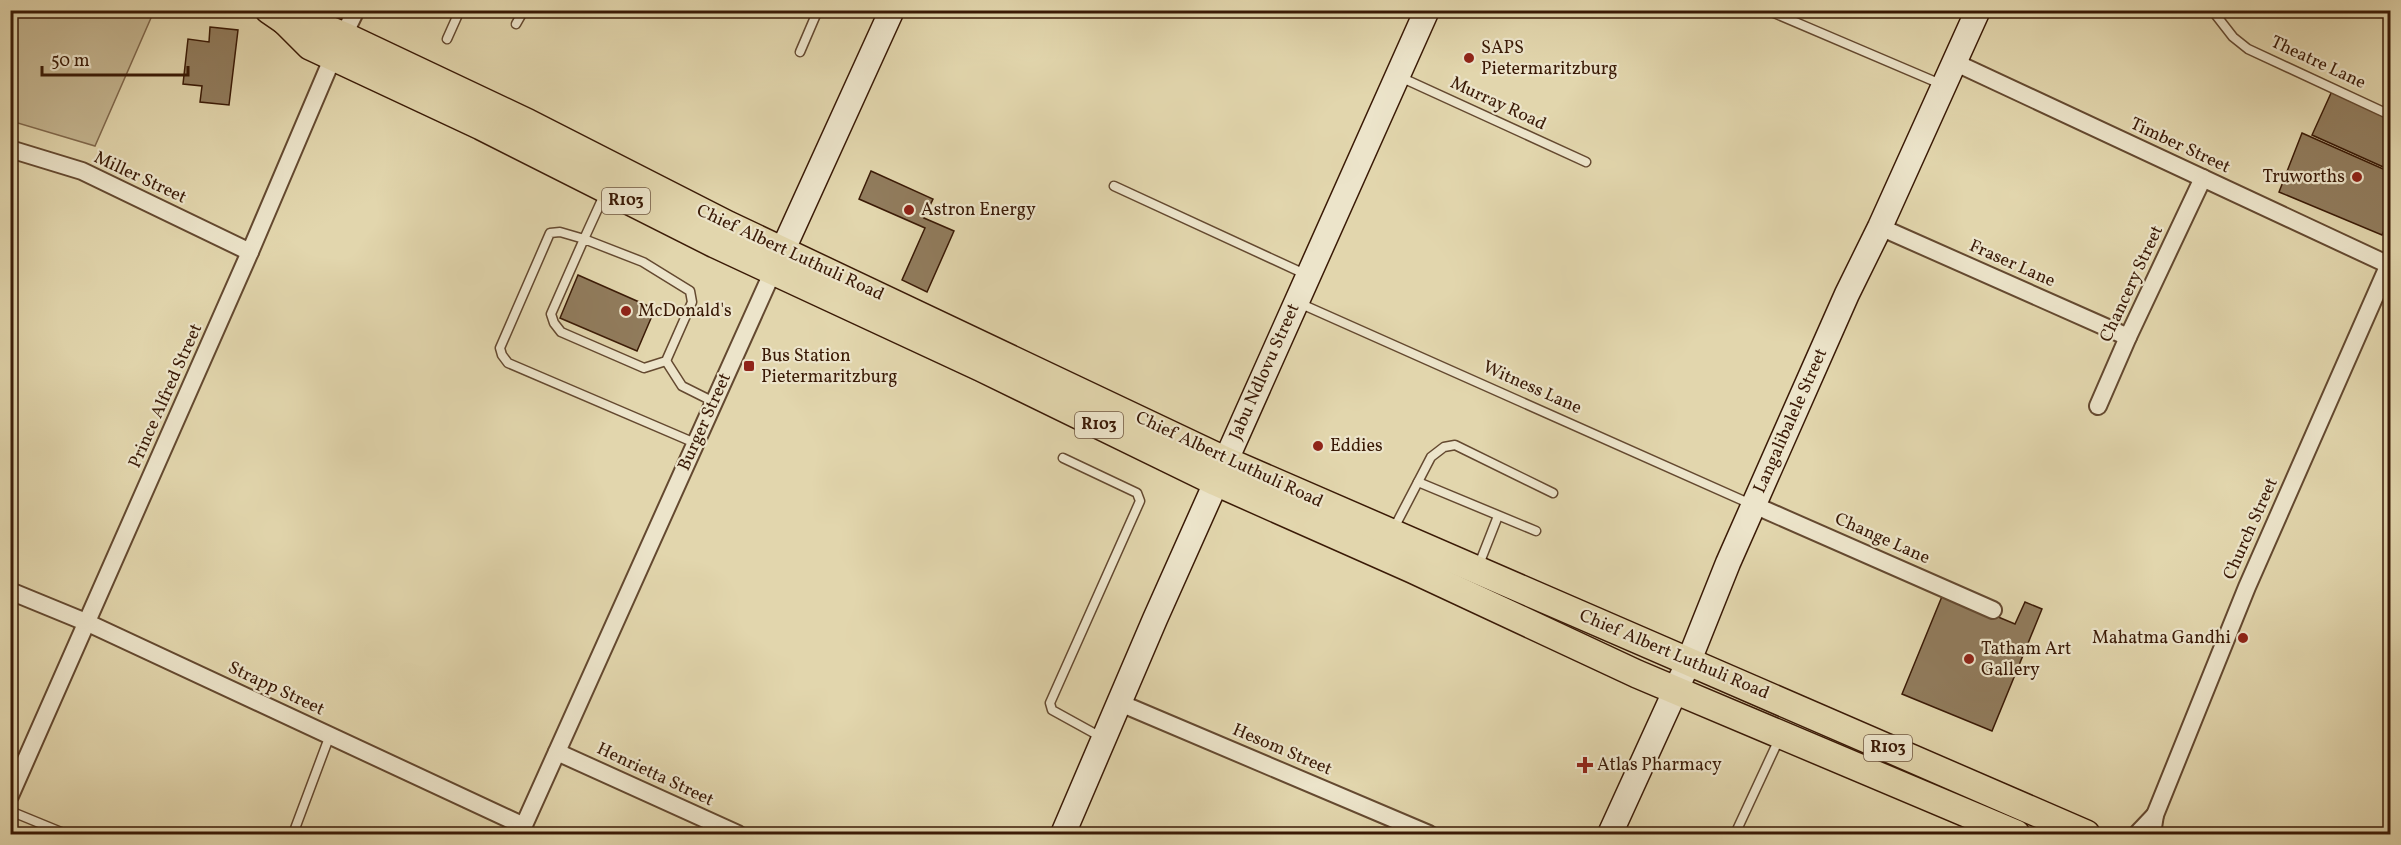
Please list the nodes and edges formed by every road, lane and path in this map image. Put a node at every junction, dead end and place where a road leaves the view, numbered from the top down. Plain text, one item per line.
1 (356, 10) edge
2 (460, 10) edge
3 (524, 10) edge
4 (818, 10) edge
5 (892, 10) edge
6 (1426, 10) edge
7 (1767, 10) edge
8 (1978, 10) edge
9 (2212, 10) edge
10 (277, 16) edge
11 (516, 24) dead end
12 (447, 39) dead end
13 (338, 47) junction
14 (800, 52) dead end
15 (1954, 62) junction
16 (1397, 76) junction
17 (1943, 85) junction
18 (2391, 115) edge
19 (10, 149) edge
20 (1586, 162) dead end
21 (2203, 178) junction
22 (1114, 186) dead end
23 (606, 191) junction
24 (1880, 227) junction
25 (584, 239) junction
26 (250, 252) junction
27 (778, 261) junction
28 (2390, 264) edge
29 (1308, 275) junction
30 (1296, 302) junction
31 (2128, 337) junction
32 (666, 361) junction
33 (714, 402) junction
34 (2098, 406) dead end
35 (695, 443) junction
36 (1064, 458) dead end
37 (1221, 471) junction
38 (1418, 482) junction
39 (1553, 493) dead end
40 (1754, 505) junction
41 (1498, 516) junction
42 (1536, 531) dead end
43 (1392, 533) junction
44 (1477, 570) junction
45 (10, 591) edge
46 (1993, 610) dead end
47 (88, 623) junction
48 (1688, 663) junction
49 (1676, 691) junction
50 (1120, 702) junction
51 (330, 735) junction
52 (1781, 735) junction
53 (1105, 739) junction
54 (557, 752) junction
55 (10, 796) edge
56 (10, 811) edge
57 (2155, 816) junction
58 (522, 830) edge
59 (66, 834) edge
60 (293, 834) edge
61 (738, 834) edge
62 (1063, 834) edge
63 (1429, 834) edge
64 (1610, 834) edge
65 (1735, 834) edge
66 (2016, 834) edge
67 (2086, 834) edge
68 (2137, 834) edge
69 (2152, 834) edge

1 - 13 street, Prince Alfred Street
2 - 12 lane
3 - 11 lane
4 - 14 lane
5 - 27 street, Burger Street
6 - 16 street, Jabu Ndlovu Street
7 - 17 lane
8 - 15 street, Langalibalele Street
9 - 18 lane, Theatre Lane
10 - 13 main road, Chief Albert Luthuli Road / R103
13 - 23 main road, Chief Albert Luthuli Road / R103
13 - 26 street, Prince Alfred Street
13 - 27 main road, Chief Albert Luthuli Road / R103
15 - 17 street, Langalibalele Street
15 - 21 street, Timber Street
16 - 20 lane, Murray Road
16 - 29 street, Jabu Ndlovu Street
17 - 24 street, Langalibalele Street
19 - 26 street, Miller Street
21 - 28 street, Timber Street
21 - 31 street, Chancery Street
22 - 29 lane
23 - 25 lane
23 - 27 main road, Chief Albert Luthuli Road / R103
24 - 31 street, Fraser Lane
24 - 40 street, Langalibalele Street
25 - 32 lane
25 - 32 lane
25 - 35 lane
26 - 47 street, Prince Alfred Street
27 - 33 street, Burger Street
27 - 37 main road, Chief Albert Luthuli Road / R103
28 - 57 street, Church Street
29 - 30 street, Jabu Ndlovu Street
30 - 37 street, Jabu Ndlovu Street
30 - 40 lane, Witness Lane
31 - 34 street, Chancery Street
32 - 33 lane
33 - 35 street, Burger Street
35 - 54 street, Burger Street
36 - 53 lane
37 - 43 main road, Chief Albert Luthuli Road / R103
37 - 49 main road, Chief Albert Luthuli Road / R103
37 - 50 street, Jabu Ndlovu Street
38 - 39 lane
38 - 41 lane
38 - 43 lane
40 - 46 street, Change Lane
40 - 48 street, Langalibalele Street
41 - 42 lane
41 - 44 lane
43 - 44 main road, Chief Albert Luthuli Road / R103
44 - 48 main road, Chief Albert Luthuli Road / R103
45 - 47 street, Strapp Street
47 - 51 street, Strapp Street
47 - 55 street, Prince Alfred Street
48 - 49 street, Langalibalele Street
48 - 67 main road, Chief Albert Luthuli Road / R103
49 - 52 main road, Chief Albert Luthuli Road / R103
49 - 64 street, Langalibalele Street
50 - 53 street, Jabu Ndlovu Street
50 - 63 street, Hesom Street
51 - 58 street, Strapp Street
51 - 60 lane
52 - 65 lane
52 - 66 main road, Chief Albert Luthuli Road / R103
53 - 62 street, Jabu Ndlovu Street
54 - 58 street, Burger Street
54 - 61 street, Henrietta Street
56 - 59 lane
57 - 68 street, Church Street
57 - 69 street, Church Street

